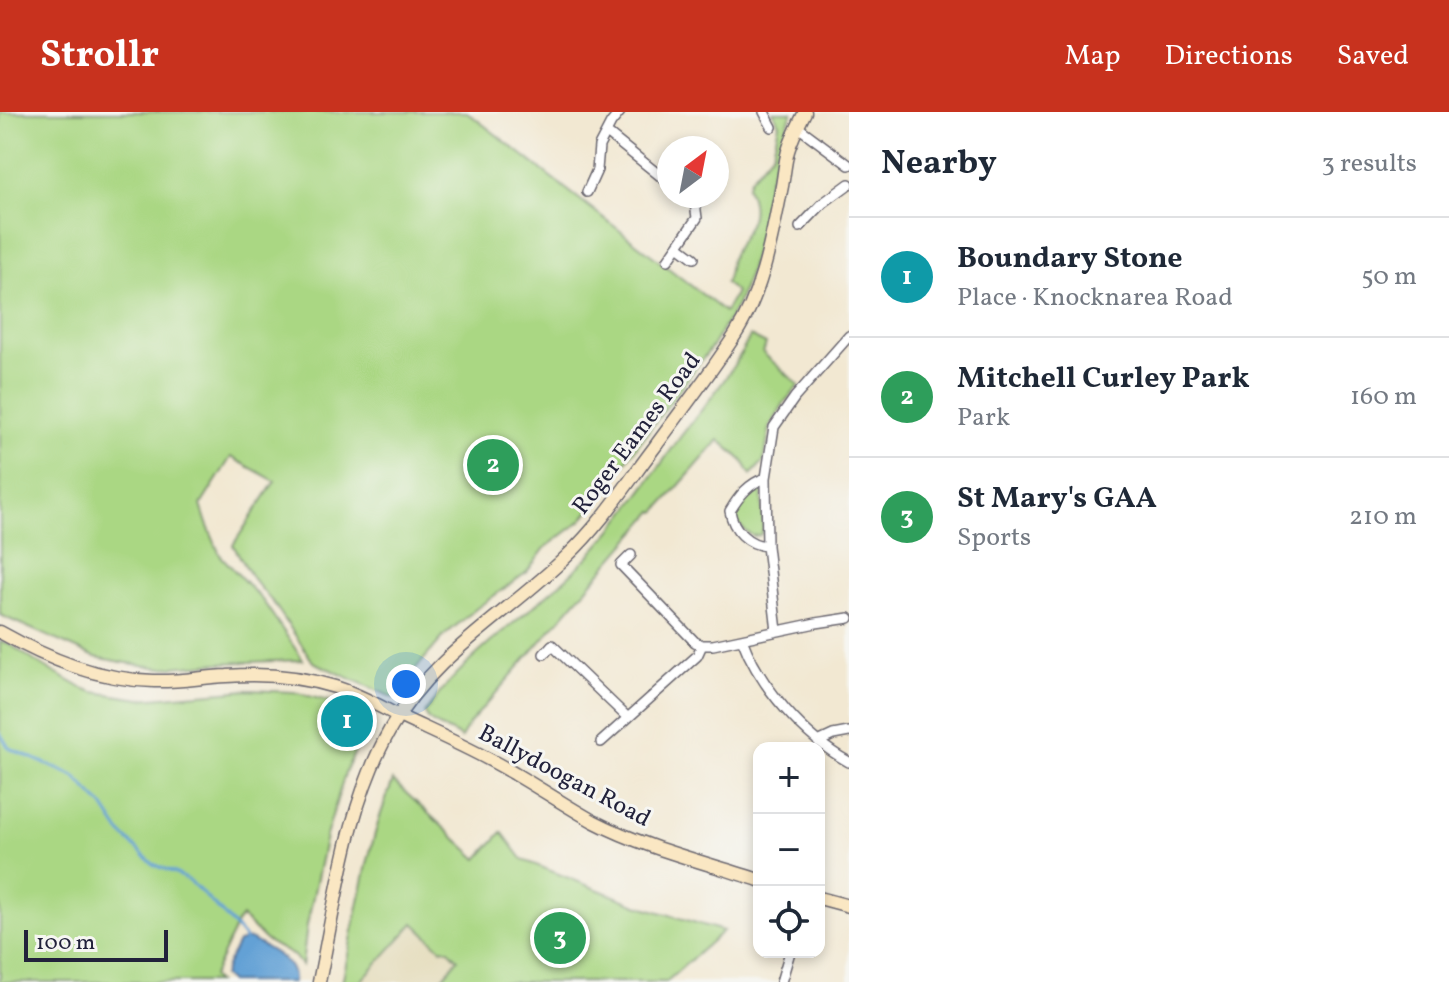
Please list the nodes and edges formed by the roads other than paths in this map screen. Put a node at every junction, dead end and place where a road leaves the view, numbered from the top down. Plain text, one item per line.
1 (620, 112) edge
2 (764, 112) edge
3 (805, 112) edge
4 (772, 127) dead end
5 (798, 127) junction
6 (607, 133) junction
7 (849, 165) edge
8 (657, 173) edge
9 (849, 184) edge
10 (587, 192) dead end
11 (696, 208) edge
12 (800, 227) dead end
13 (678, 246) junction
14 (694, 258) dead end
15 (668, 260) dead end
16 (849, 336) edge
17 (766, 478) junction
18 (767, 546) junction
19 (631, 555) dead end
20 (849, 618) edge
21 (777, 631) junction
22 (0, 632) edge
23 (742, 639) junction
24 (702, 645) junction
25 (544, 654) dead end
26 (399, 716) junction
27 (628, 718) junction
28 (849, 732) edge
29 (601, 742) dead end
30 (818, 742) joint
31 (825, 747) edge
32 (849, 762) edge
33 (753, 878) edge
34 (825, 900) edge
35 (849, 906) edge
36 (788, 958) edge
37 (319, 982) edge
38 (781, 982) edge

1 - 6 street
2 - 4 street
3 - 5 main road, Roger Eames Road
5 - 7 street
5 - 26 main road, Roger Eames Road
6 - 8 street
6 - 10 street
9 - 12 street
11 - 13 street
13 - 14 street
13 - 15 street
16 - 17 street
17 - 18 street
17 - 18 street
18 - 21 street
19 - 24 street
20 - 21 street
21 - 23 street
22 - 26 main road, Ballydoogan Road
23 - 24 street
23 - 30 street
24 - 27 street
25 - 27 street
26 - 33 main road, Ballydoogan Road
26 - 37 main road, Roger Eames Road
27 - 29 street
28 - 30 street
31 - 32 street
34 - 35 main road
36 - 38 street

